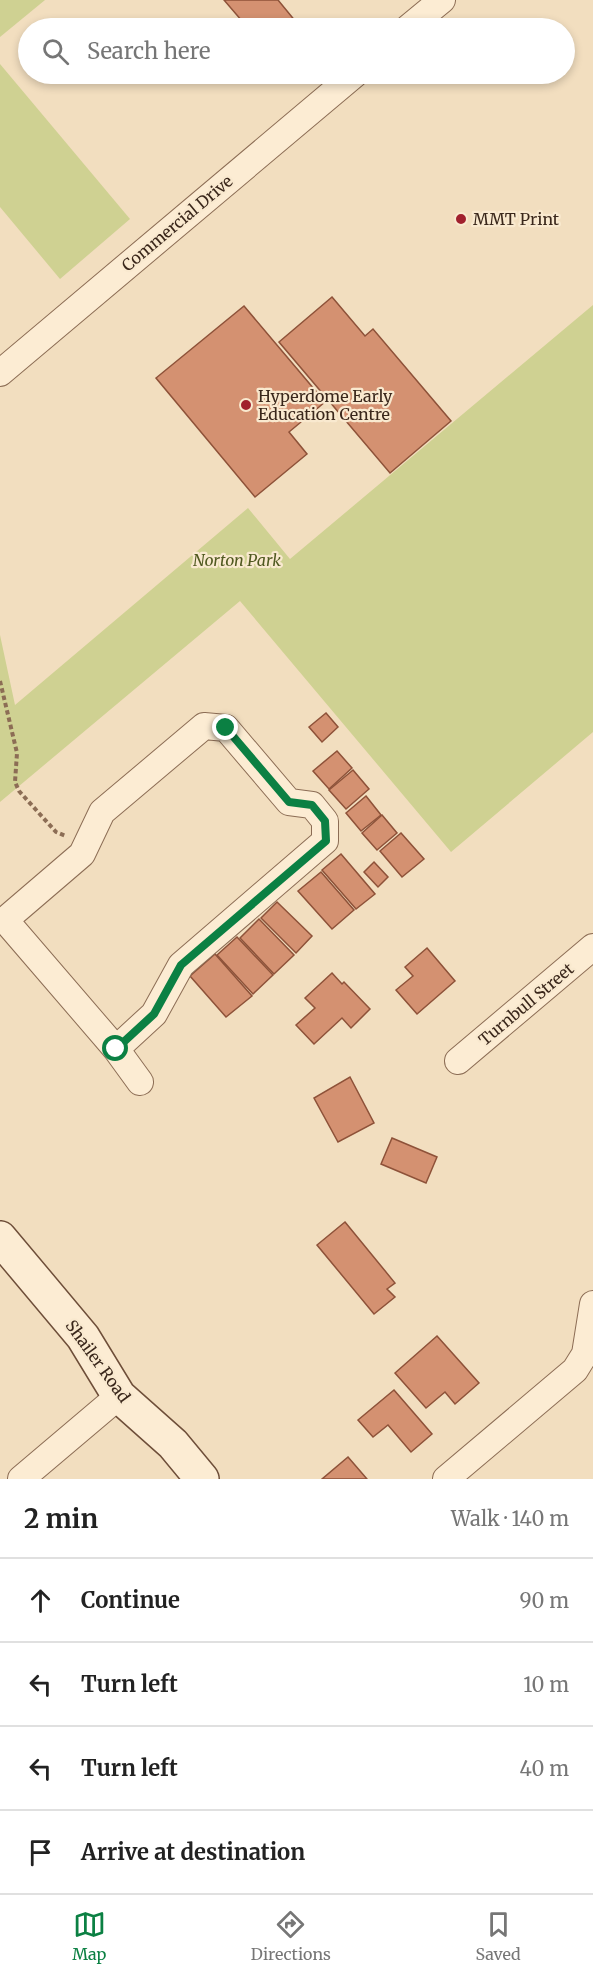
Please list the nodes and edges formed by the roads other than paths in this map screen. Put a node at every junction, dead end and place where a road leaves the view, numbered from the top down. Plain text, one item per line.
1 (442, 0) edge
2 (420, 18) edge
3 (343, 84) edge
4 (0, 373) edge
5 (3, 923) edge
6 (593, 947) edge
7 (116, 1049) junction
8 (458, 1061) dead end
9 (140, 1082) dead end
10 (0, 1238) edge
11 (593, 1304) edge
12 (119, 1396) junction
13 (21, 1479) edge
14 (202, 1479) edge
15 (446, 1479) edge

1 - 2 street
3 - 4 street, Commercial Drive
5 - 7 street
5 - 7 street
6 - 8 street, Turnbull Street
7 - 9 street
10 - 12 street, Shailer Road
11 - 15 street
12 - 13 street
12 - 14 street, Shailer Road

